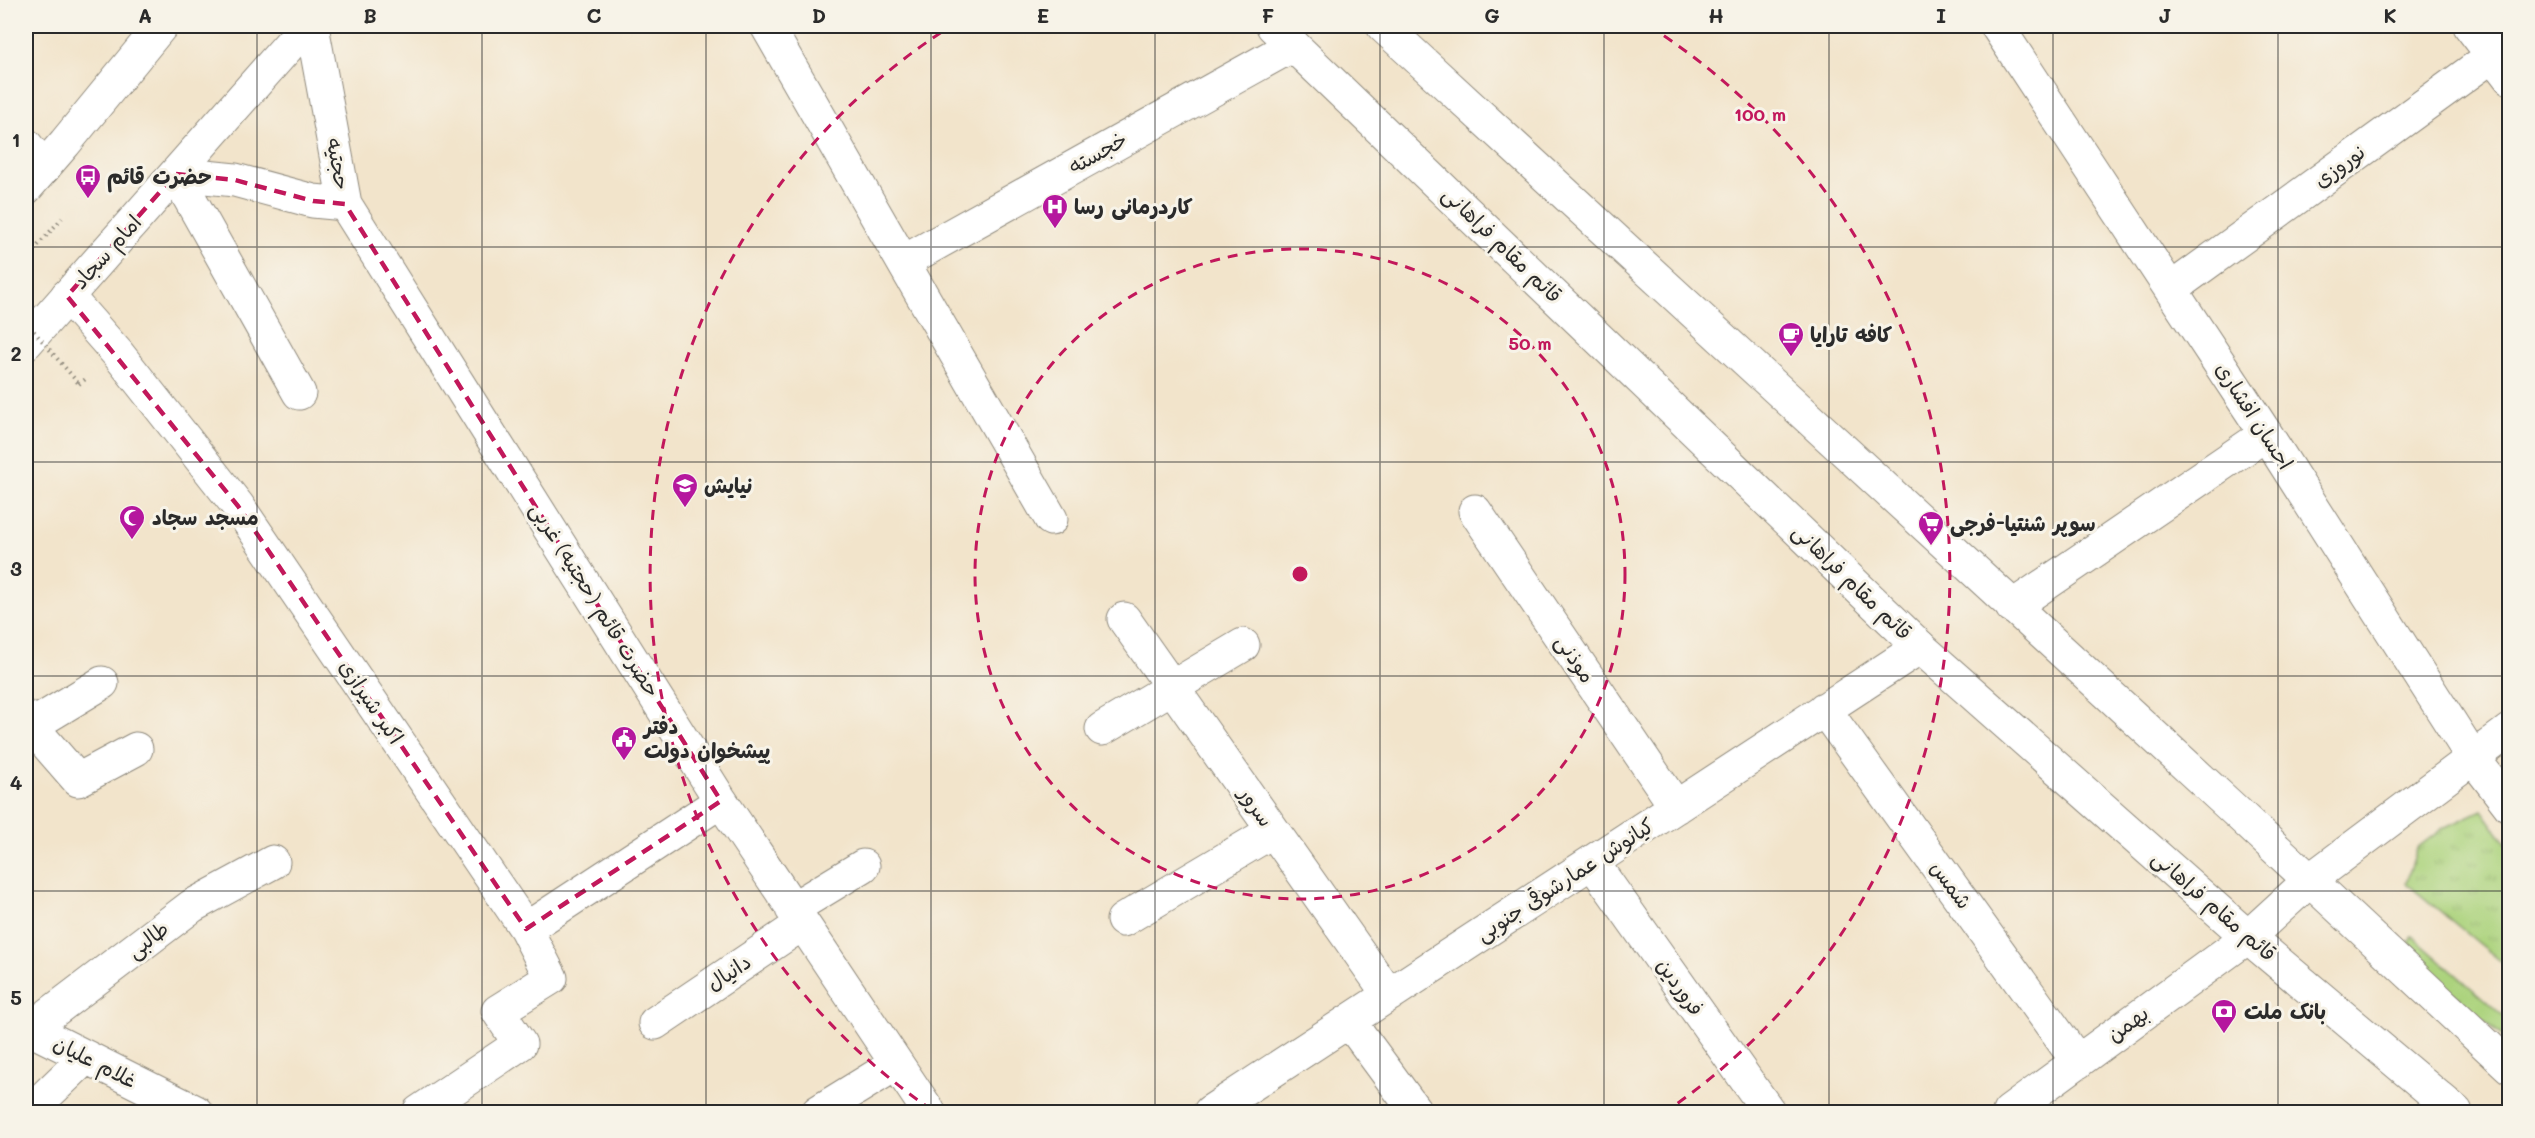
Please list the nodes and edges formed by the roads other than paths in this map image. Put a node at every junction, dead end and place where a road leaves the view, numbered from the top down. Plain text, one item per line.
1 (161, 26) edge
2 (306, 26) edge
3 (312, 26) edge
4 (767, 26) edge
5 (1383, 26) edge
6 (1997, 26) edge
7 (2469, 26) edge
8 (1283, 35) edge
9 (2504, 59) edge
10 (32, 167) edge
11 (176, 174) junction
12 (345, 204) junction
13 (903, 262) junction
14 (2171, 289) junction
15 (67, 296) junction
16 (26, 343) edge
17 (299, 393) dead end
18 (2266, 434) junction
19 (1474, 511) dead end
20 (1051, 519) dead end
21 (2012, 607) junction
22 (1124, 619) dead end
23 (1243, 645) dead end
24 (1920, 646) junction
25 (102, 683) dead end
26 (1172, 687) junction
27 (1824, 709) junction
28 (28, 722) edge
29 (1102, 729) dead end
30 (2510, 730) edge
31 (136, 749) dead end
32 (2474, 758) junction
33 (721, 801) junction
34 (2510, 806) edge
35 (1676, 807) junction
36 (1273, 831) junction
37 (273, 862) dead end
38 (1592, 862) junction
39 (864, 866) dead end
40 (2310, 880) junction
41 (797, 917) junction
42 (1123, 920) dead end
43 (526, 929) junction
44 (2248, 937) junction
45 (1389, 995) junction
46 (1349, 1021) junction
47 (655, 1023) dead end
48 (28, 1028) edge
49 (86, 1057) junction
50 (2078, 1062) junction
51 (896, 1064) junction
52 (2510, 1067) edge
53 (29, 1113) edge
54 (196, 1113) edge
55 (419, 1113) edge
56 (818, 1113) edge
57 (929, 1113) edge
58 (1210, 1113) edge
59 (1416, 1113) edge
60 (1769, 1113) edge
61 (2009, 1113) edge
62 (2456, 1113) edge

1 - 10 street
2 - 11 street, امام سجاد
3 - 12 street, حجتیه
4 - 13 street
5 - 21 street
6 - 14 street, احسان افشاری
7 - 9 street
8 - 13 street, خجسته
8 - 24 street, قائم مقام فراهانی
9 - 14 street, نوروزی
11 - 12 street, حجتیه
11 - 15 street, امام سجاد
11 - 17 street
12 - 33 street, حضرت قائم (حجتیه) غربی
13 - 20 street
14 - 18 street, احسان افشاری
15 - 16 street, امام سجاد
15 - 43 street, اکبر شیرازی
18 - 21 street
18 - 32 street, احسان افشاری
19 - 35 street, موذنی
21 - 40 street
22 - 26 street, سرور
23 - 26 street
24 - 27 street, کیانوش عمارشوقی جنوبی
24 - 44 street, قائم مقام فراهانی
25 - 28 street
26 - 29 street
26 - 36 street, سرور
27 - 35 street, کیانوش عمارشوقی جنوبی
27 - 50 street, شمس
28 - 31 street
30 - 32 street
32 - 34 street, احسان افشاری
32 - 40 street
33 - 41 street, حضرت قائم (حجتیه) غربی
33 - 43 street
35 - 38 street, کیانوش عمارشوقی جنوبی
36 - 42 street
36 - 45 street, سرور
37 - 48 street, طالبی
38 - 45 street, کیانوش عمارشوقی جنوبی
38 - 60 street, فروردین
39 - 41 street, دانیال
40 - 44 street, بهمن
40 - 52 street
41 - 47 street, دانیال
41 - 51 street, حضرت قائم (حجتیه) غربی
43 - 55 street, اکبر شیرازی
44 - 50 street, بهمن
44 - 62 street, قائم مقام فراهانی
45 - 46 street, کیانوش عمارشوقی جنوبی
46 - 58 street, کیانوش عمارشوقی جنوبی
46 - 59 street
48 - 49 street, غلام علیان
49 - 53 street
49 - 54 street, غلام علیان
50 - 61 street, بهمن
51 - 56 street
51 - 57 street, حضرت قائم (حجتیه) غربی

